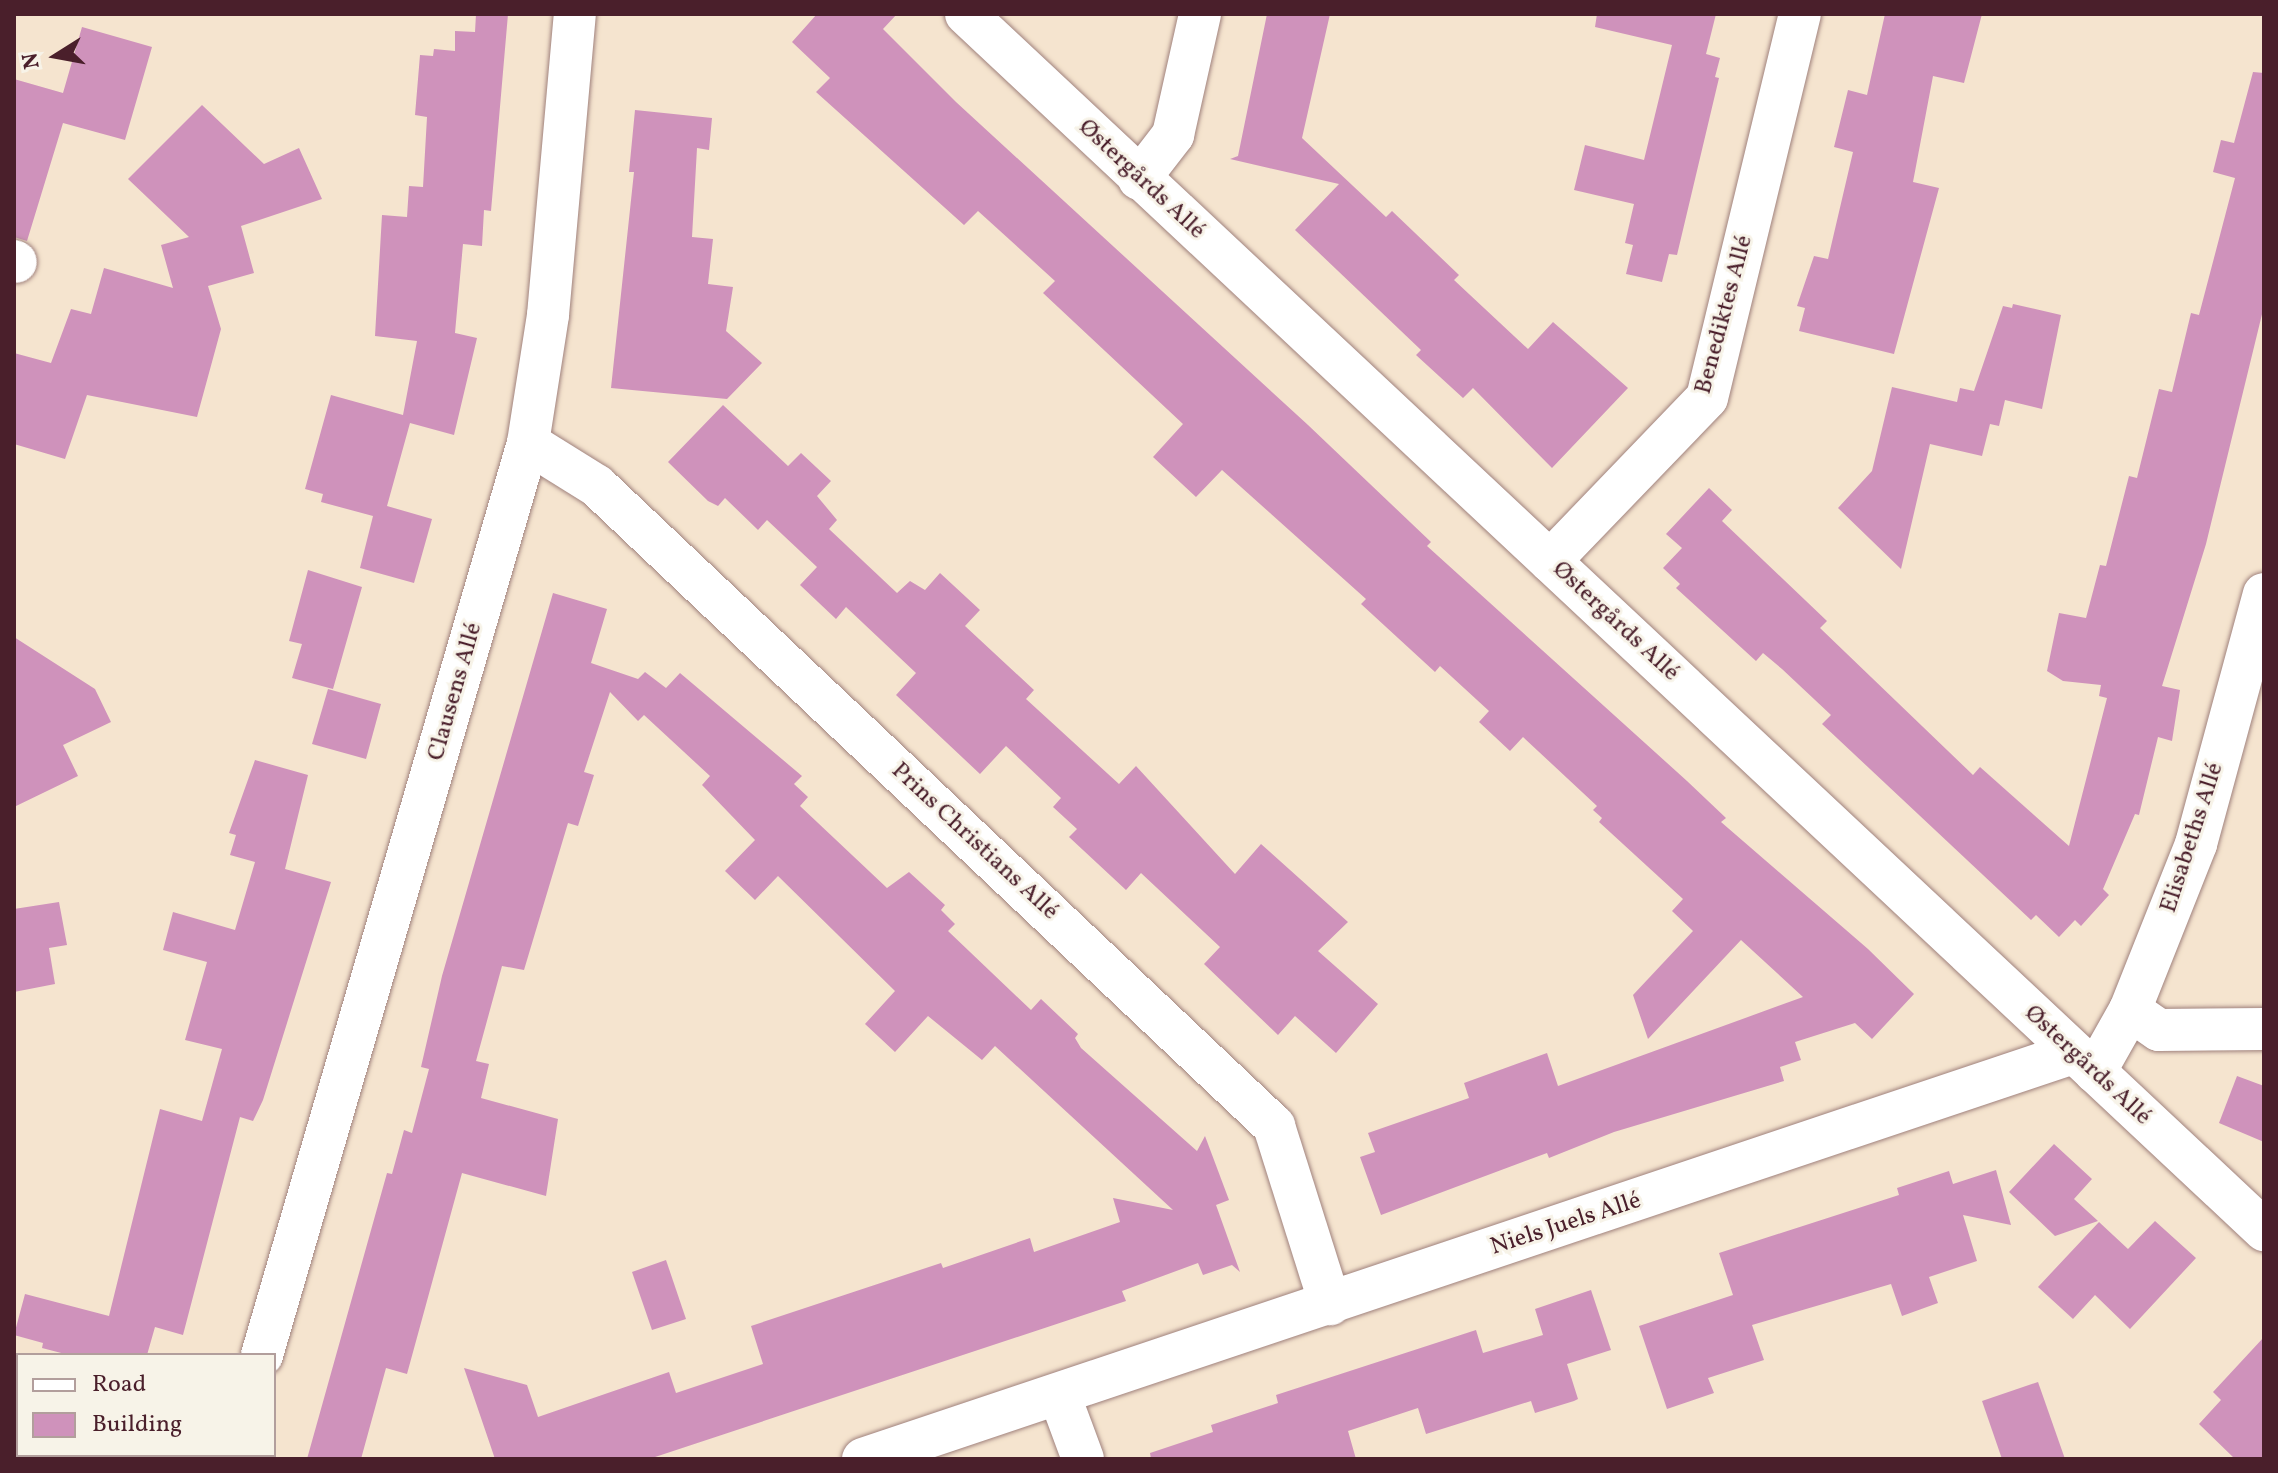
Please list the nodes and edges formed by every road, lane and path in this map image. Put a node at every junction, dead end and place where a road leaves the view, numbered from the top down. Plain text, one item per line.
1 (575, 14) edge
2 (966, 14) edge
3 (1200, 14) edge
4 (1800, 14) edge
5 (1139, 179) junction
6 (528, 443) junction
7 (1550, 561) junction
8 (2264, 594) edge
9 (2130, 1010) junction
10 (2264, 1029) edge
11 (2084, 1063) junction
12 (2264, 1230) edge
13 (1330, 1304) junction
14 (263, 1353) edge
15 (1059, 1394) junction
16 (863, 1459) edge
17 (1083, 1459) edge

1 - 6 street, Clausens Allé
2 - 5 street, Østergårds Allé
3 - 5 street
4 - 7 street, Benediktes Allé
5 - 7 street, Østergårds Allé
6 - 13 street, Prins Christians Allé
6 - 14 street, Clausens Allé
7 - 11 street, Østergårds Allé
8 - 9 street, Elisabeths Allé
9 - 10 street
9 - 11 street, Elisabeths Allé
11 - 12 street, Østergårds Allé
11 - 13 street, Niels Juels Allé
13 - 15 street, Niels Juels Allé
15 - 16 street, Niels Juels Allé
15 - 17 street

